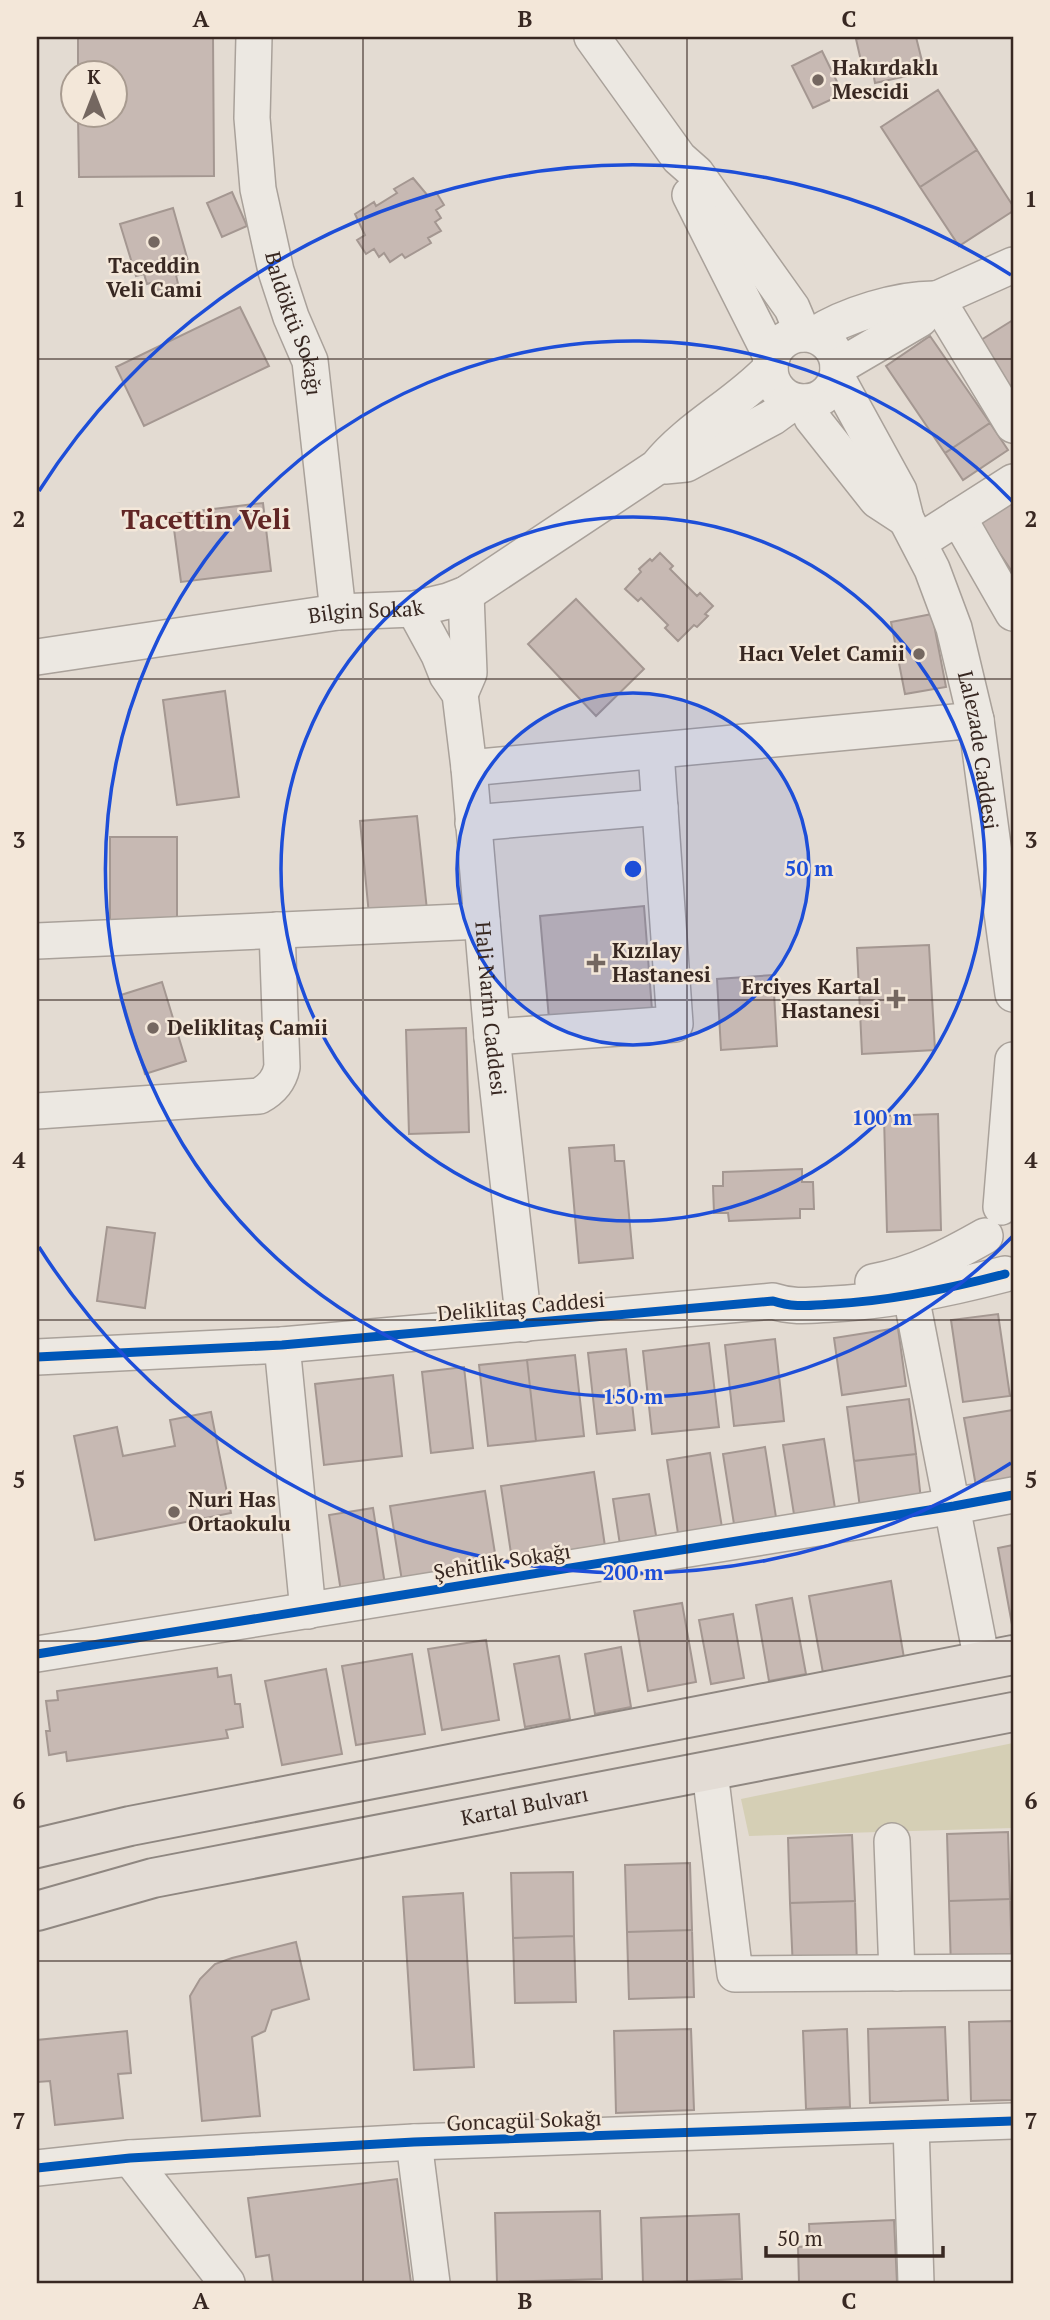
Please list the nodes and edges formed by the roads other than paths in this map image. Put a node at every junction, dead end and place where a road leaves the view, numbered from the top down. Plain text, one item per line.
1 (254, 37) edge
2 (592, 37) edge
3 (678, 159) junction
4 (1013, 264) edge
5 (937, 299) junction
6 (808, 335) junction
7 (771, 364) junction
8 (837, 372) junction
9 (800, 401) junction
10 (1013, 425) edge
11 (657, 467) junction
12 (1013, 482) edge
13 (958, 517) junction
14 (912, 530) junction
15 (466, 594) junction
16 (414, 608) junction
17 (338, 612) junction
18 (1013, 613) edge
19 (37, 657) edge
20 (460, 694) junction
21 (976, 720) junction
22 (656, 752) junction
23 (469, 768) junction
24 (660, 807) junction
25 (473, 823) junction
26 (482, 921) junction
27 (277, 930) junction
28 (37, 941) edge
29 (1013, 994) edge
30 (492, 1037) junction
31 (1013, 1060) edge
32 (37, 1111) edge
33 (1000, 1214) edge
34 (1009, 1275) edge
35 (911, 1297) junction
36 (773, 1301) junction
37 (524, 1324) junction
38 (282, 1345) junction
39 (37, 1357) edge
40 (1013, 1495) edge
41 (954, 1506) junction
42 (308, 1611) junction
43 (37, 1654) edge
44 (998, 1658) edge
45 (1013, 1712) edge
46 (710, 1772) junction
47 (892, 1841) dead end
48 (37, 1848) edge
49 (37, 1911) edge
50 (1013, 1972) edge
51 (897, 1973) junction
52 (1013, 2121) edge
53 (911, 2125) junction
54 (414, 2142) junction
55 (130, 2158) junction
56 (37, 2168) edge
57 (227, 2283) edge
58 (432, 2283) edge
59 (916, 2283) edge

1 - 17 street, Baldöktü Sokağı
2 - 3 street
3 - 6 street
3 - 7 street
4 - 5 street
5 - 6 street
5 - 8 street
5 - 10 street
6 - 7 street
6 - 8 street
7 - 9 street
7 - 11 street, Bilgin Sokak
8 - 9 street
8 - 14 street, Lalezade Caddesi
9 - 11 street, Bilgin Sokak
9 - 14 street
11 - 15 street, Bilgin Sokak
12 - 13 street
13 - 14 street
13 - 18 street
14 - 21 street, Lalezade Caddesi
15 - 16 street, Bilgin Sokak
15 - 20 street, Hali Narin Caddesi
16 - 17 street, Bilgin Sokak
16 - 20 street, Hali Narin Caddesi
17 - 19 street, Bilgin Sokak
20 - 23 street, Hali Narin Caddesi
21 - 22 street
21 - 29 street, Lalezade Caddesi
22 - 23 street
22 - 24 street
23 - 25 street, Hali Narin Caddesi
24 - 25 street
24 - 30 street
25 - 26 street, Hali Narin Caddesi
26 - 27 street
26 - 30 street, Hali Narin Caddesi
27 - 28 street
27 - 32 street
30 - 37 street, Hali Narin Caddesi
31 - 33 street
33 - 34 street
33 - 36 street, Deliklitaş Caddesi
34 - 35 street, Deliklitaş Caddesi
35 - 36 street, Deliklitaş Caddesi
35 - 41 street
36 - 37 street, Deliklitaş Caddesi
37 - 38 street, Deliklitaş Caddesi
38 - 39 street, Deliklitaş Caddesi
38 - 42 street
40 - 41 street, Şehitlik Sokağı
41 - 42 street, Şehitlik Sokağı
41 - 44 street
42 - 43 street, Şehitlik Sokağı
44 - 48 main road
45 - 46 main road, Kartal Bulvarı
46 - 49 main road, Kartal Bulvarı
46 - 51 street
47 - 51 street
50 - 51 street
52 - 53 street, Goncagül Sokağı
53 - 54 street, Goncagül Sokağı
53 - 59 street
54 - 55 street, Goncagül Sokağı
54 - 58 street
55 - 56 street, Goncagül Sokağı
55 - 57 street

